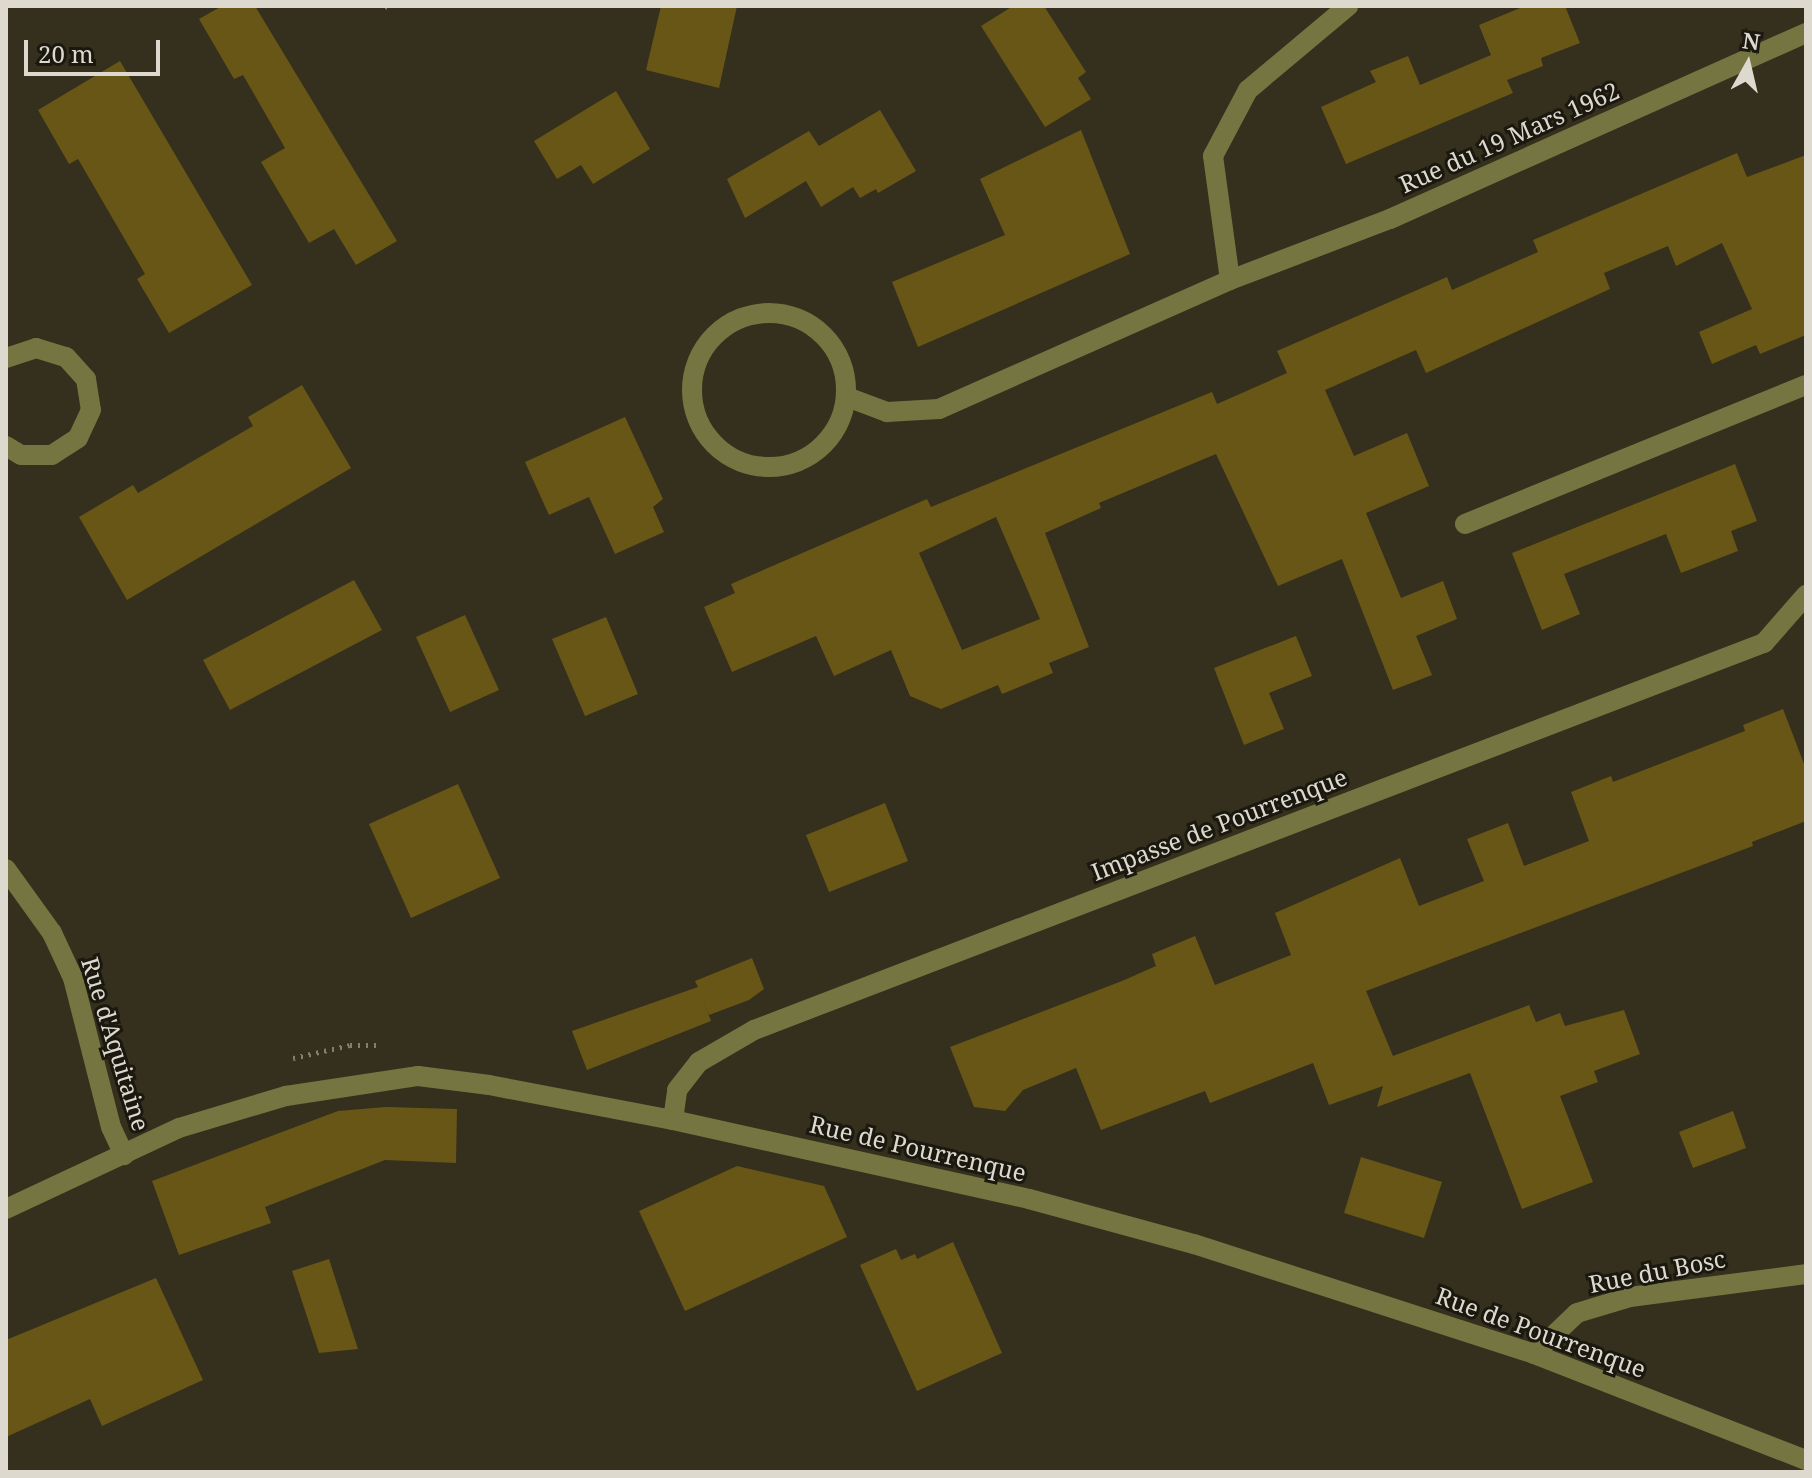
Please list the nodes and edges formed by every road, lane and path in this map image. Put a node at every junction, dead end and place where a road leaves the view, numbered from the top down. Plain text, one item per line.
1 (1348, 6) edge
2 (1806, 33) edge
3 (1230, 280) junction
4 (6, 358) edge
5 (1806, 385) edge
6 (847, 397) junction
7 (6, 446) edge
8 (1465, 524) dead end
9 (1806, 595) edge
10 (6, 869) edge
11 (673, 1120) junction
12 (124, 1155) junction
13 (6, 1209) edge
14 (1806, 1274) edge
15 (1534, 1354) junction
16 (1806, 1460) edge

1 - 3 street
2 - 3 street, Rue du 19 Mars 1962
3 - 6 street, Rue du 19 Mars 1962
4 - 7 street
5 - 8 street
6 - 6 street
9 - 11 street, Impasse de Pourrenque
10 - 12 street, Rue d'Aquitaine
11 - 12 street, Rue de Pourrenque
11 - 15 street, Rue de Pourrenque
12 - 13 street, Rue de Pourrenque
14 - 15 street, Rue du Bosc
15 - 16 street, Rue de Pourrenque

